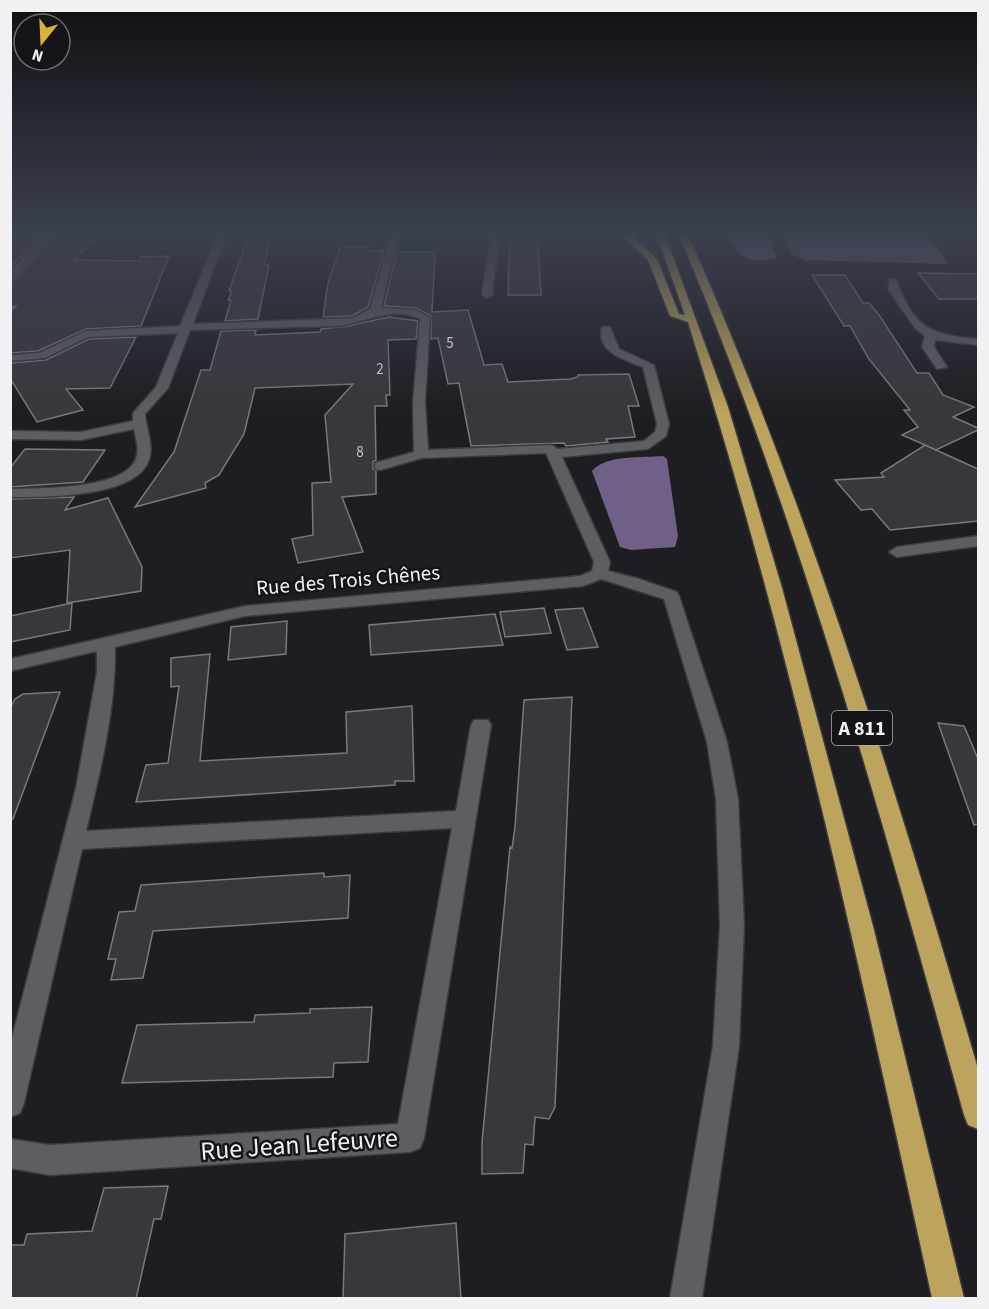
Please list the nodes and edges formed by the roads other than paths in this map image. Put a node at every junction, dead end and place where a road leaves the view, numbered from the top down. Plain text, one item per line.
1 (199, 291) edge
2 (380, 291) edge
3 (488, 291) edge
4 (666, 291) edge
5 (681, 291) edge
6 (708, 291) edge
7 (894, 291) edge
8 (487, 295) dead end
9 (375, 311) junction
10 (692, 320) junction
11 (184, 328) junction
12 (606, 329) dead end
13 (930, 337) junction
14 (978, 342) edge
15 (10, 358) edge
16 (941, 367) dead end
17 (139, 424) junction
18 (10, 435) edge
19 (553, 453) junction
20 (421, 454) junction
21 (380, 466) dead end
22 (10, 494) edge
23 (978, 541) edge
24 (897, 552) dead end
25 (599, 574) junction
26 (106, 644) junction
27 (10, 665) edge
28 (481, 725) dead end
29 (464, 819) junction
30 (74, 841) junction
31 (10, 1103) edge
32 (978, 1115) edge
33 (10, 1153) edge
34 (686, 1299) edge
35 (948, 1299) edge

1 - 11 street
2 - 9 street
3 - 8 street
4 - 10 highway
5 - 10 highway, A 811
6 - 32 highway, A 811
7 - 13 street
9 - 11 street
9 - 20 street
10 - 35 highway, A 811
11 - 15 street
11 - 17 street
12 - 19 street
13 - 14 street
13 - 16 street
17 - 18 street
17 - 22 street
19 - 20 street
19 - 25 street
20 - 21 street
23 - 24 street
25 - 26 street, Rue des Trois Chênes
25 - 34 street, Rue des Trois Chênes
26 - 27 street, Rue des Trois Chênes
26 - 30 street
28 - 29 street, Rue Jean Lefeuvre
29 - 30 street
29 - 33 street, Rue Jean Lefeuvre
30 - 31 street

